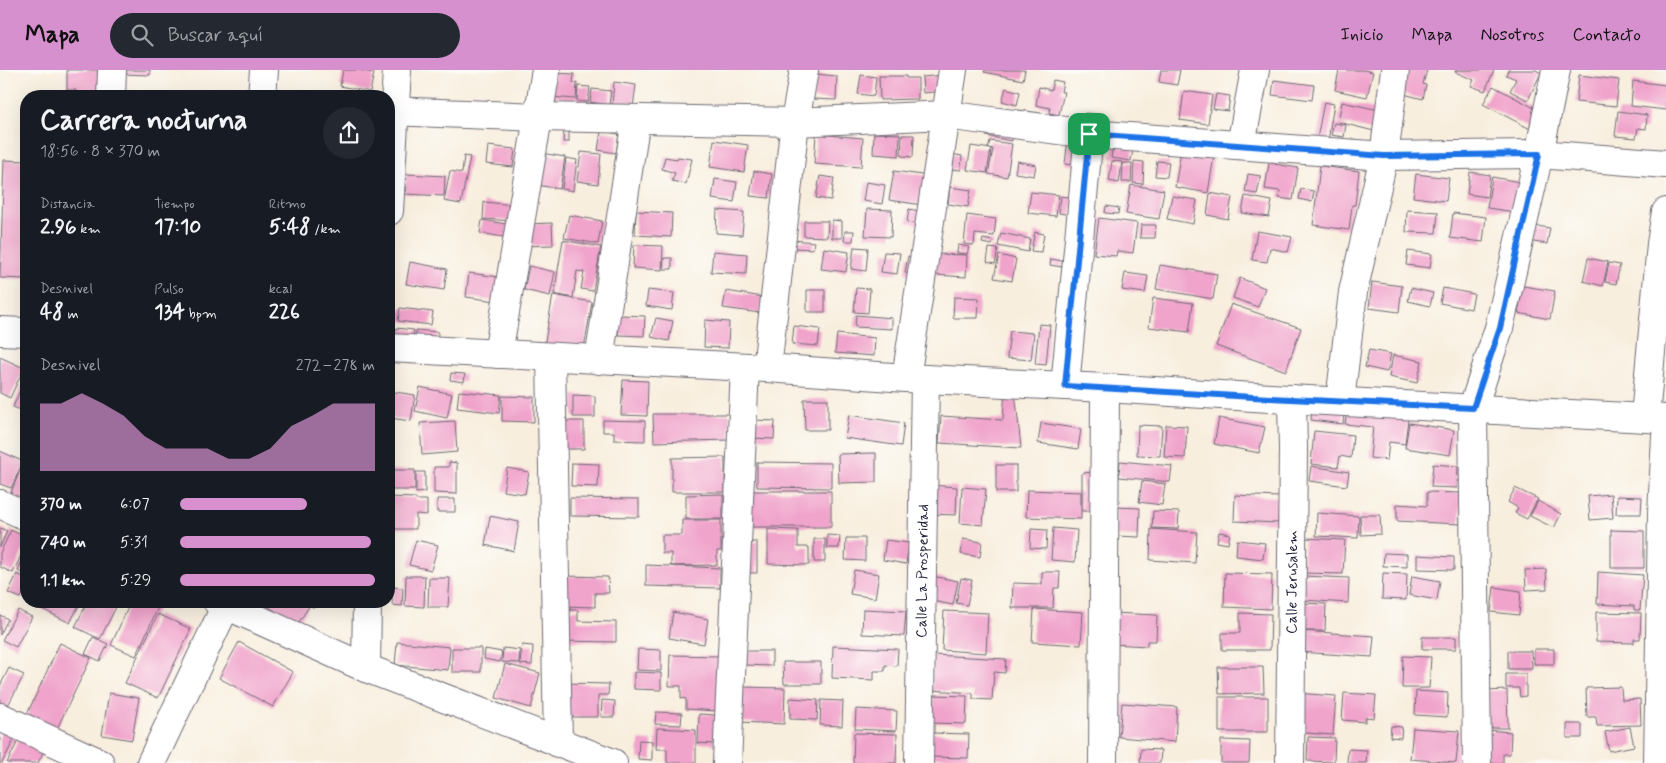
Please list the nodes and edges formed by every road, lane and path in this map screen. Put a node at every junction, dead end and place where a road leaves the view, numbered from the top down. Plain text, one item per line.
1 (112, 70) edge
2 (264, 70) edge
3 (397, 70) edge
4 (546, 70) edge
5 (804, 70) edge
6 (953, 70) edge
7 (1255, 70) edge
8 (1396, 70) edge
9 (1556, 70) edge
10 (111, 90) edge
11 (262, 90) edge
12 (395, 90) edge
13 (395, 111) edge
14 (946, 115) junction
15 (539, 117) junction
16 (636, 119) junction
17 (795, 122) junction
18 (1089, 134) junction
19 (1241, 145) junction
20 (1539, 154) junction
21 (1384, 156) junction
22 (1666, 164) edge
23 (1666, 212) edge
24 (0, 331) edge
25 (20, 332) edge
26 (395, 348) edge
27 (498, 354) junction
28 (551, 357) junction
29 (598, 360) junction
30 (756, 368) junction
31 (916, 379) junction
32 (1065, 386) junction
33 (1106, 388) junction
34 (1292, 399) junction
35 (1340, 401) junction
36 (1473, 408) junction
37 (1655, 418) edge
38 (1666, 436) edge
39 (0, 504) edge
40 (20, 513) edge
41 (222, 608) edge
42 (235, 608) edge
43 (367, 608) edge
44 (366, 668) junction
45 (0, 717) edge
46 (558, 743) junction
47 (1655, 757) edge
48 (100, 763) edge
49 (151, 763) edge
50 (614, 763) edge
51 (727, 763) edge
52 (919, 763) edge
53 (1103, 763) edge
54 (1290, 763) edge
55 (1477, 763) edge

1 - 10 street
2 - 11 street
3 - 12 street
4 - 15 street
5 - 17 street
6 - 14 street, Calle La Prosperidad
7 - 19 street
8 - 21 street
9 - 20 street
13 - 15 street
14 - 17 street
14 - 18 street
14 - 31 street, Calle La Prosperidad
15 - 16 street
15 - 27 street
16 - 17 street
16 - 29 street
17 - 30 street
18 - 19 street
18 - 32 street
19 - 21 street
20 - 21 street
20 - 22 street
20 - 36 street
21 - 35 street
23 - 37 street
24 - 25 street
26 - 27 street
27 - 28 street
28 - 29 street
28 - 46 street
29 - 30 street
30 - 31 street
30 - 51 street
31 - 32 street
31 - 52 street, Calle La Prosperidad
32 - 33 street
33 - 34 street
33 - 53 street
34 - 35 street
34 - 54 street, Calle Jerusalem
35 - 36 street
36 - 37 street
36 - 55 street
38 - 47 street
39 - 40 street
41 - 49 street
42 - 44 street
43 - 44 street
44 - 46 street
45 - 48 street
46 - 50 street

